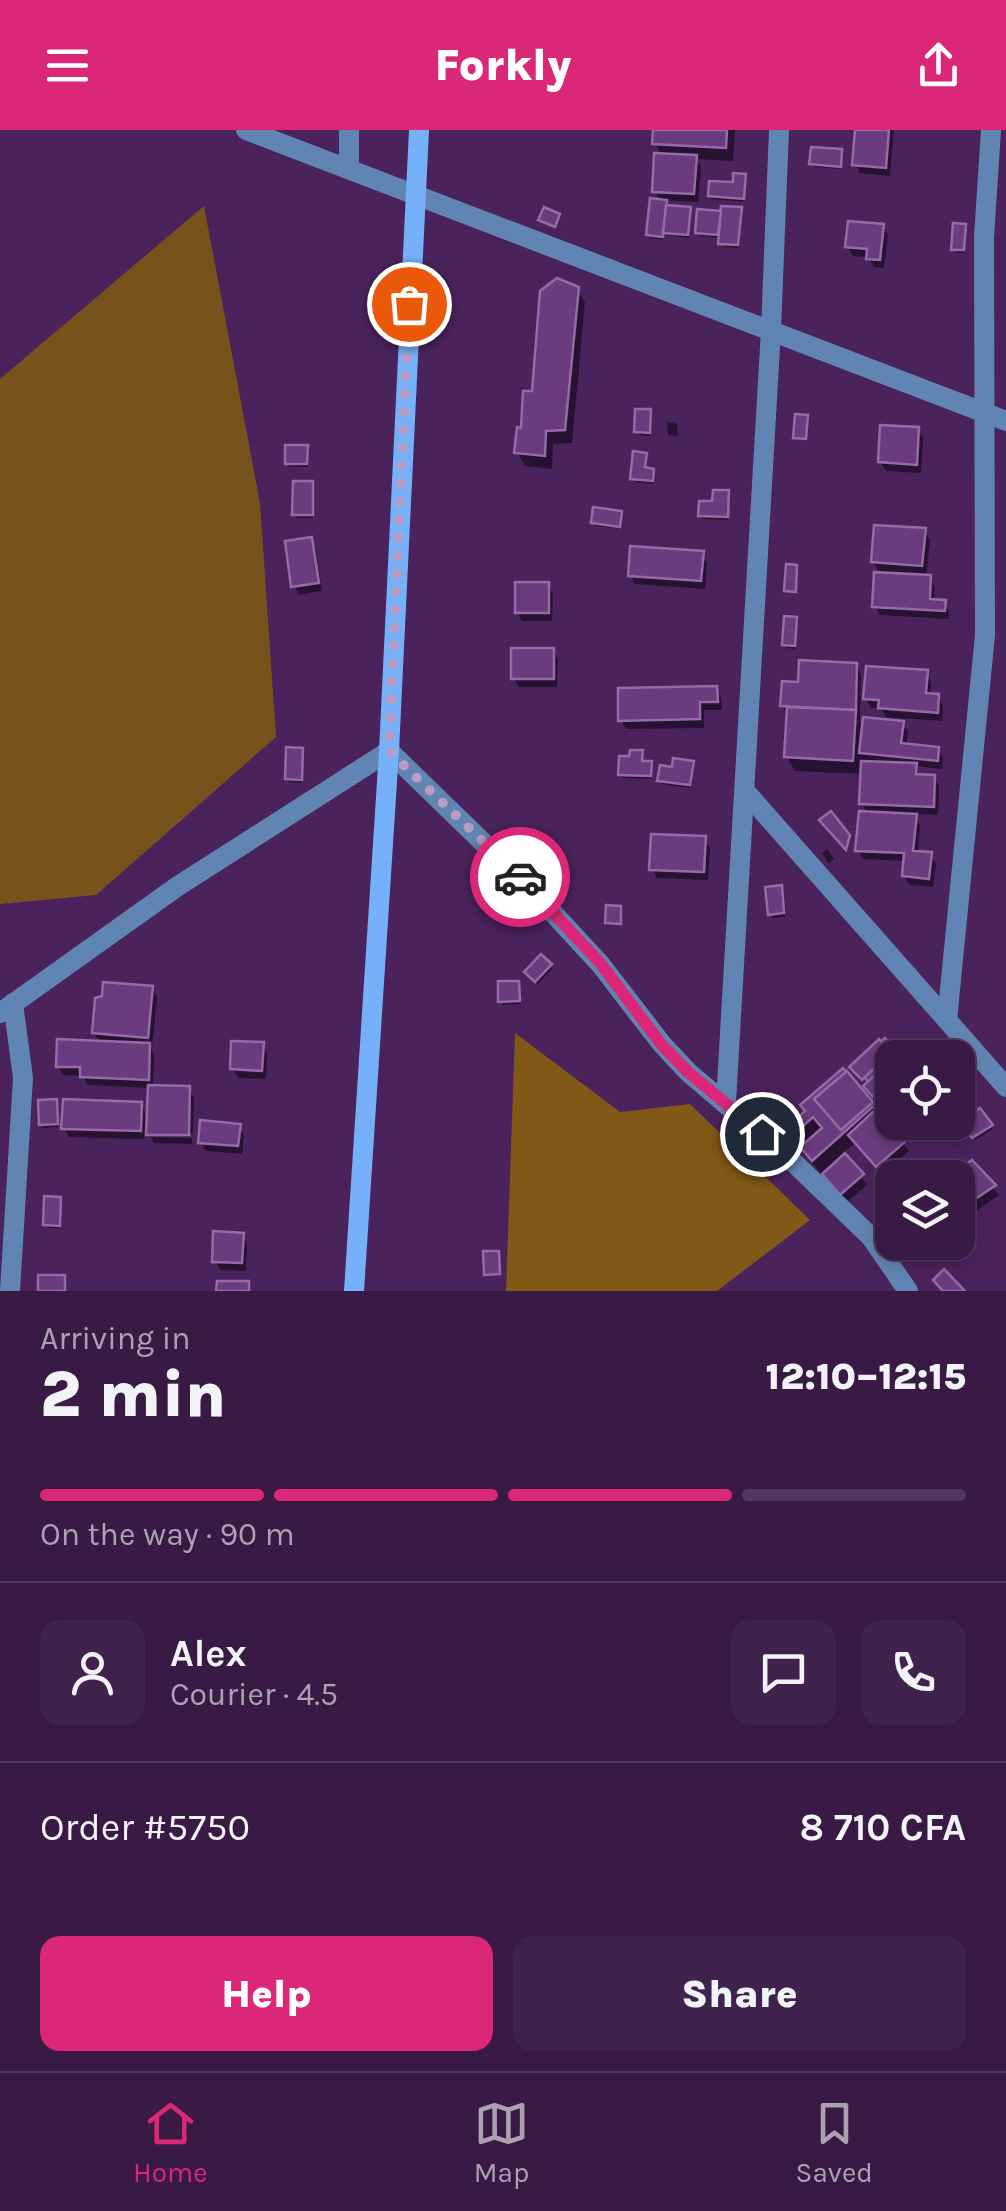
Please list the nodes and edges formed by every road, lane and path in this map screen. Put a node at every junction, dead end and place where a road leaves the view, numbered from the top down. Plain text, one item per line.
1 (246, 130) edge
2 (349, 130) edge
3 (419, 130) edge
4 (779, 130) edge
5 (991, 130) edge
6 (349, 169) junction
7 (414, 194) junction
8 (1006, 216) edge
9 (984, 237) junction
10 (771, 330) junction
11 (983, 413) junction
12 (1006, 421) edge
13 (985, 635) junction
14 (1006, 644) edge
15 (389, 751) junction
16 (745, 791) junction
17 (6, 1008) edge
18 (946, 1020) junction
19 (0, 1050) edge
20 (23, 1078) junction
21 (1006, 1087) edge
22 (726, 1102) junction
23 (6, 1271) edge
24 (354, 1290) edge
25 (10, 1291) edge
26 (908, 1291) edge

1 - 6 street
2 - 6 street
3 - 7 street
4 - 10 street
5 - 9 street
6 - 7 street
7 - 10 street
7 - 15 street
8 - 9 street
9 - 11 street
10 - 11 street
10 - 16 street
11 - 12 street
11 - 13 street
13 - 14 street
13 - 18 street
15 - 17 street
15 - 22 street
15 - 24 street
16 - 18 street
16 - 22 street
17 - 20 street
18 - 21 street
19 - 20 street
20 - 23 street
22 - 26 street
23 - 25 street

